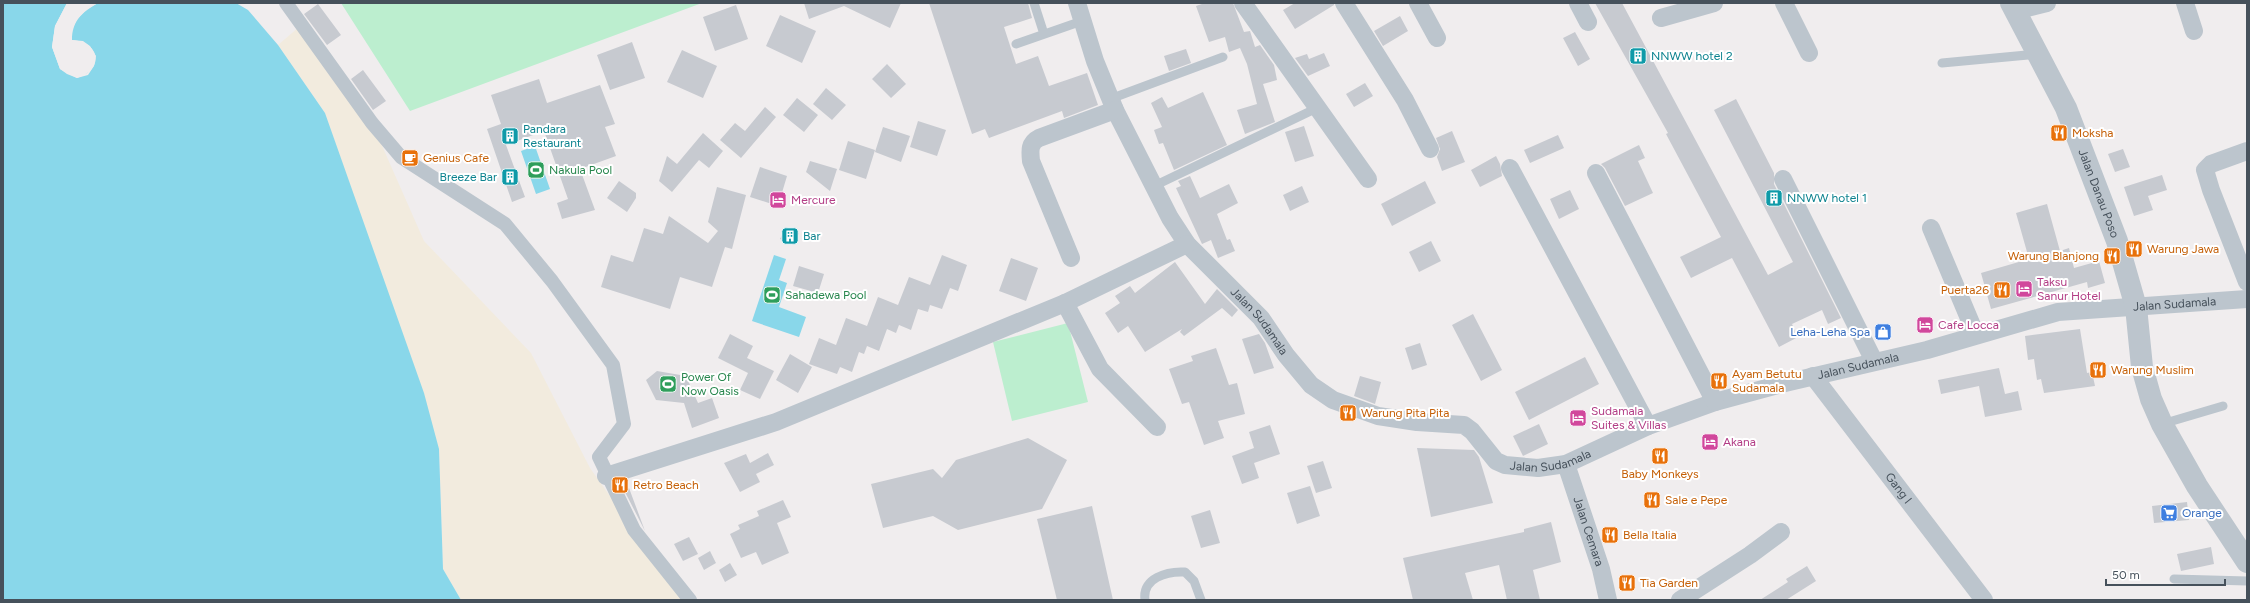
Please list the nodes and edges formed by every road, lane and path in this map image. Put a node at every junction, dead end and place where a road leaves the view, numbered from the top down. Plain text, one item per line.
1 (286, 3) edge
2 (1034, 3) edge
3 (1077, 3) edge
4 (1243, 3) edge
5 (1344, 3) edge
6 (1418, 3) edge
7 (1578, 3) edge
8 (1714, 3) edge
9 (1784, 3) edge
10 (2047, 3) edge
11 (2185, 3) edge
12 (2013, 7) edge
13 (1661, 18) dead end
14 (1082, 21) junction
15 (1588, 22) dead end
16 (2194, 31) dead end
17 (1044, 34) junction
18 (1438, 38) dead end
19 (1016, 44) dead end
20 (1809, 53) dead end
21 (2038, 54) junction
22 (1223, 57) dead end
23 (1942, 63) dead end
24 (1112, 104) junction
25 (1317, 108) junction
26 (1430, 149) dead end
27 (2247, 151) edge
28 (1510, 168) dead end
29 (1596, 173) dead end
30 (1368, 179) dead end
31 (1783, 179) dead end
32 (1154, 186) junction
33 (1931, 228) dead end
34 (1187, 244) junction
35 (1071, 258) dead end
36 (2247, 282) edge
37 (2247, 299) edge
38 (1065, 303) junction
39 (2136, 307) junction
40 (1976, 335) junction
41 (1874, 361) junction
42 (1814, 376) junction
43 (1715, 402) junction
44 (2223, 406) dead end
45 (2162, 424) junction
46 (1648, 426) junction
47 (1157, 427) dead end
48 (1566, 464) junction
49 (606, 476) junction
50 (1781, 532) dead end
51 (2247, 562) edge
52 (2174, 579) dead end
53 (2247, 581) edge
54 (690, 600) edge
55 (1145, 600) edge
56 (1201, 600) edge
57 (1608, 600) edge
58 (1680, 600) edge
59 (1984, 600) edge

1 - 49 street
2 - 17 lane
3 - 14 street, Jalan Sudamala
4 - 25 street
5 - 26 street
6 - 18 street
7 - 15 street
8 - 13 street
9 - 20 street
10 - 12 street
11 - 16 street
12 - 21 street, Jalan Danau Poso
14 - 17 lane
14 - 24 street, Jalan Sudamala
17 - 19 lane
21 - 23 lane
21 - 39 street, Jalan Danau Poso
22 - 24 lane
24 - 32 street, Jalan Sudamala
24 - 35 street
25 - 30 street
25 - 32 lane
27 - 36 street
28 - 46 street
29 - 43 street
31 - 41 street
32 - 34 street, Jalan Sudamala
33 - 40 street
34 - 38 street
34 - 48 street, Jalan Sudamala
37 - 39 street, Jalan Sudamala
38 - 47 street
38 - 49 street
39 - 40 street, Jalan Sudamala
39 - 45 street, Jalan Danau Poso
40 - 41 street, Jalan Sudamala
41 - 42 street, Jalan Sudamala
42 - 43 street, Jalan Sudamala
42 - 59 street, Gang I
43 - 46 street, Jalan Sudamala
44 - 45 lane
45 - 51 street, Jalan Danau Poso
46 - 48 street, Jalan Sudamala
48 - 57 street, Jalan Cemara
49 - 54 street
50 - 58 street
52 - 53 lane
55 - 56 lane

